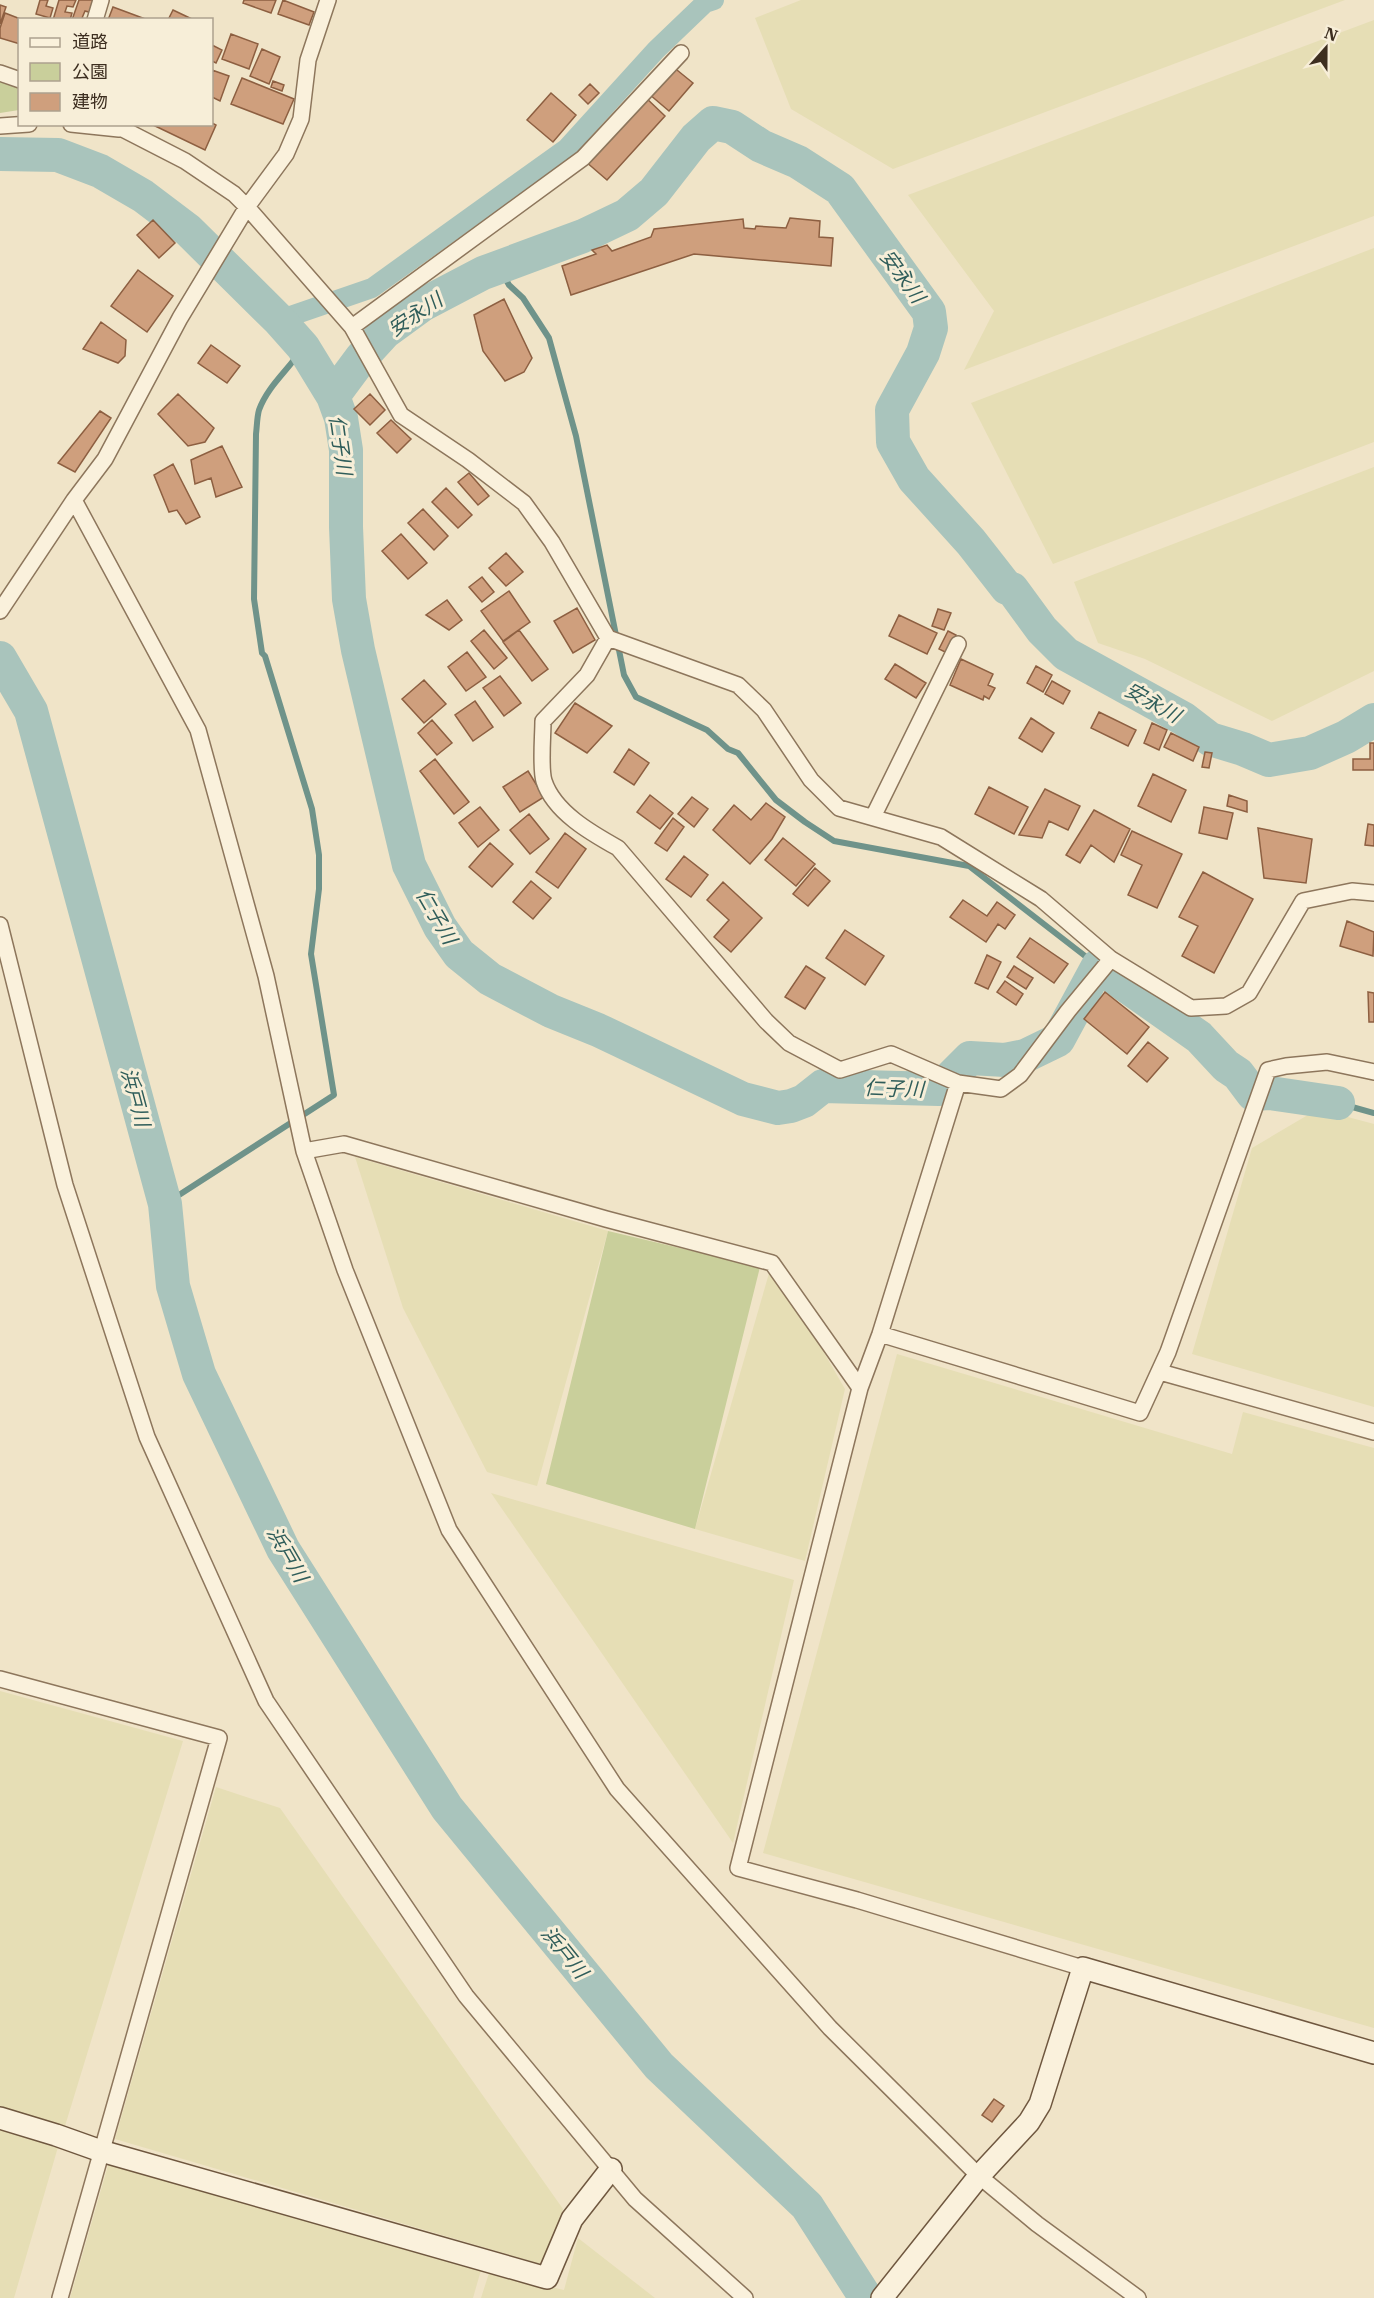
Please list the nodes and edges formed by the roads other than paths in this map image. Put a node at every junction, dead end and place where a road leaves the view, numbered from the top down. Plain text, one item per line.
1 (101, 0) edge
2 (328, 0) edge
3 (96, 18) edge
4 (681, 52) dead end
5 (0, 73) edge
6 (18, 79) edge
7 (18, 125) edge
8 (0, 126) edge
9 (101, 126) edge
10 (116, 127) edge
11 (247, 207) junction
12 (352, 327) junction
13 (74, 500) junction
14 (0, 611) edge
15 (608, 638) junction
16 (958, 644) dead end
17 (873, 817) junction
18 (1374, 893) edge
19 (0, 925) edge
20 (1111, 959) junction
21 (1374, 1071) edge
22 (958, 1083) junction
23 (304, 1151) junction
24 (880, 1334) junction
25 (1160, 1372) junction
26 (860, 1388) junction
27 (1374, 1432) edge
28 (0, 1679) edge
29 (1083, 1968) junction
30 (1374, 2053) edge
31 (0, 2118) edge
32 (100, 2151) junction
33 (611, 2169) junction
34 (979, 2176) junction
35 (60, 2298) edge
36 (745, 2298) edge
37 (882, 2298) edge
38 (1138, 2298) edge

1 - 3 street
2 - 11 street
4 - 12 street
5 - 6 street
7 - 8 street
9 - 10 street
10 - 11 street
11 - 12 street
11 - 13 street
12 - 15 street
13 - 14 street
13 - 23 street
15 - 17 street
15 - 22 street
16 - 17 street
17 - 20 street
18 - 20 street
19 - 33 street
20 - 22 street
21 - 25 street
22 - 24 street
23 - 26 street
23 - 34 street
24 - 25 street
24 - 26 street
25 - 27 street
26 - 29 street
28 - 32 street
29 - 30 street
29 - 34 street
31 - 32 street
32 - 33 street
32 - 35 street
33 - 36 street
34 - 37 street
34 - 38 street

